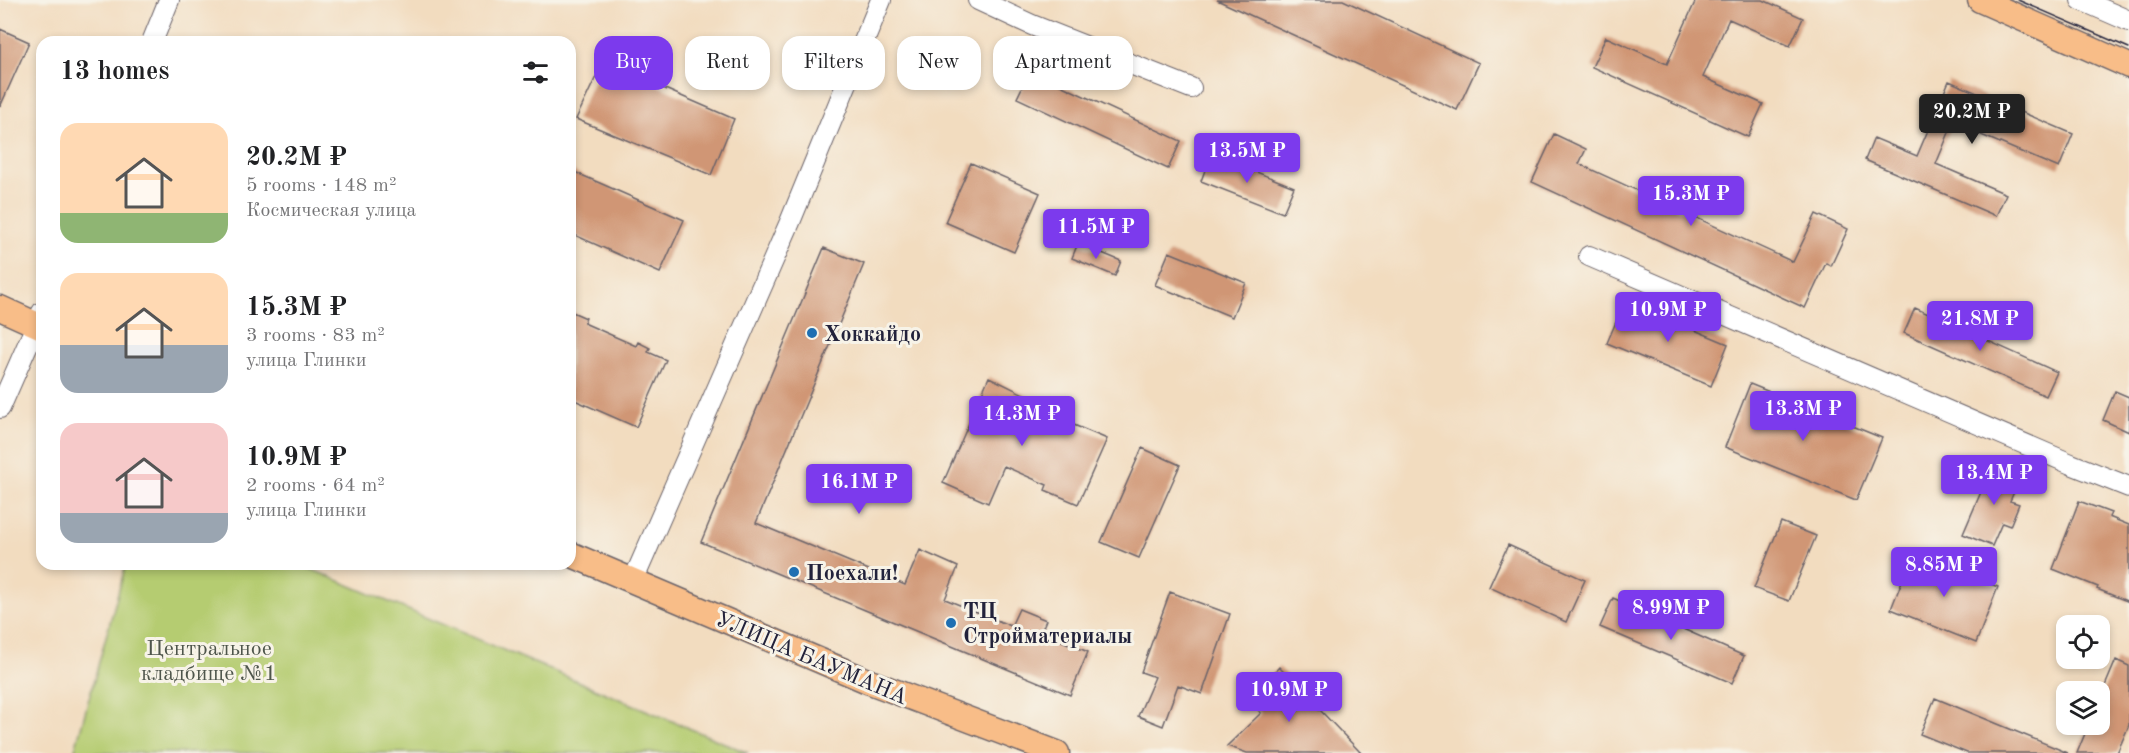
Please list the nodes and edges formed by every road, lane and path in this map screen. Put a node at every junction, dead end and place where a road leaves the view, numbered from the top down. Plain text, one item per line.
1 (169, 0) edge
2 (880, 0) edge
3 (978, 0) edge
4 (1980, 0) edge
5 (2081, 0) edge
6 (2129, 21) edge
7 (154, 36) edge
8 (2129, 66) edge
9 (1191, 88) dead end
10 (1589, 256) dead end
11 (0, 308) edge
12 (36, 320) edge
13 (36, 330) edge
14 (0, 408) edge
15 (2129, 486) edge
16 (576, 557) edge
17 (633, 581) junction
18 (1057, 753) edge

1 - 7 street
2 - 17 street
3 - 9 street
4 - 8 main road
5 - 6 street
10 - 15 street
11 - 12 main road
13 - 14 street
16 - 17 main road, УЛИЦА БАУМАНА
17 - 18 main road, УЛИЦА БАУМАНА

